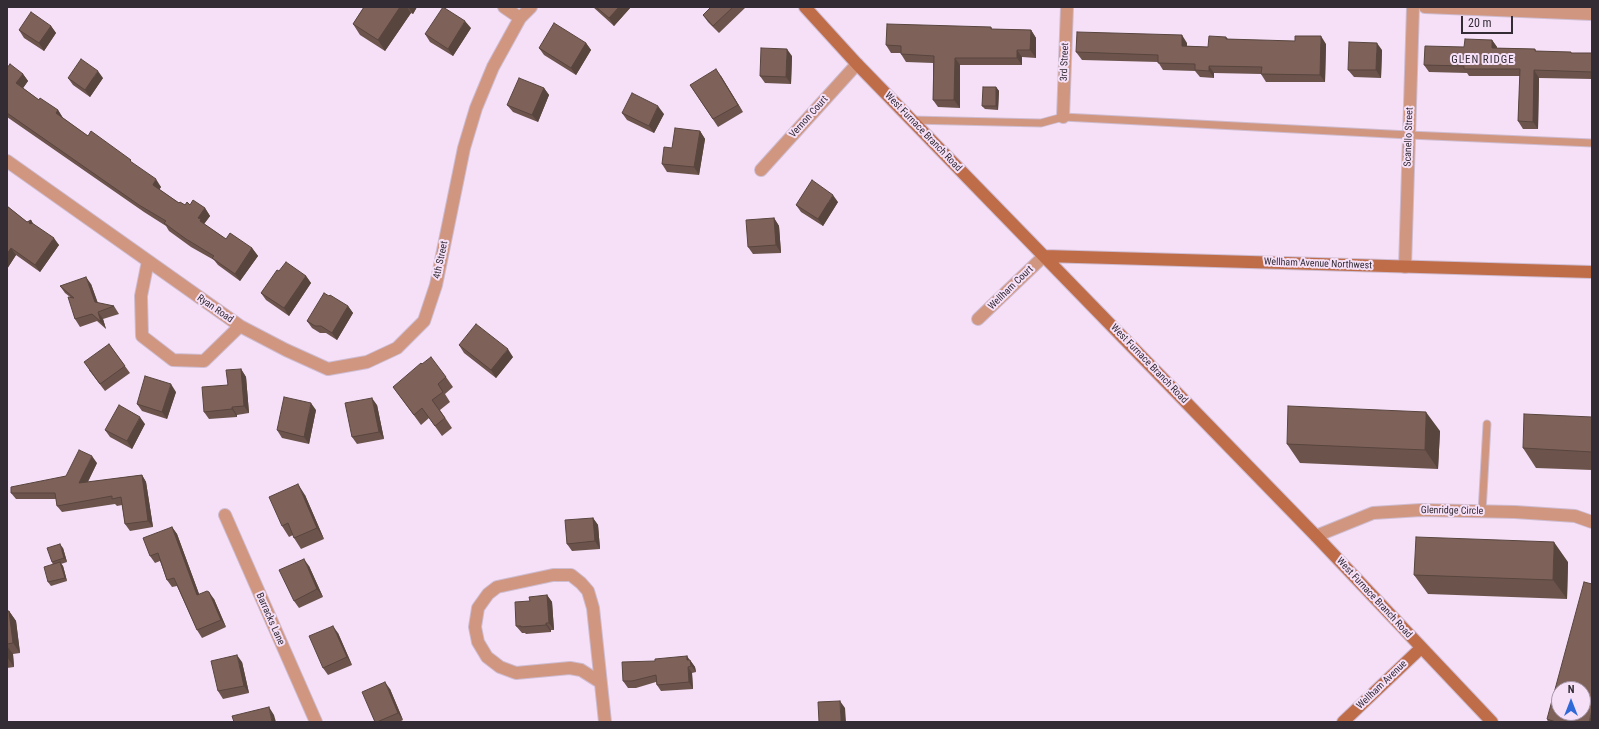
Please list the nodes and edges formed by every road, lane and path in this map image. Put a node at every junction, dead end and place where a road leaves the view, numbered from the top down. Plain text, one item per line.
1 (504, 7) edge
2 (531, 7) edge
3 (805, 7) edge
4 (1067, 7) edge
5 (1413, 7) edge
6 (1425, 7) edge
7 (1592, 14) edge
8 (520, 18) junction
9 (857, 64) junction
10 (1063, 117) junction
11 (912, 120) junction
12 (1409, 136) junction
13 (1592, 143) edge
14 (7, 161) edge
15 (762, 170) dead end
16 (1044, 256) junction
17 (148, 261) junction
18 (1405, 266) junction
19 (1592, 272) edge
20 (978, 319) dead end
21 (240, 326) junction
22 (1486, 424) dead end
23 (1482, 512) junction
24 (225, 515) dead end
25 (1592, 522) edge
26 (1316, 536) junction
27 (1420, 648) junction
28 (600, 682) junction
29 (316, 722) edge
30 (605, 722) edge
31 (1343, 722) edge
32 (1492, 722) edge

1 - 8 street
2 - 8 street, 4th Street
3 - 9 street, West Furnace Branch Road
4 - 10 street, 3rd Street
5 - 12 street, Scanello Street
6 - 7 street
8 - 21 street, 4th Street
9 - 11 street, West Furnace Branch Road
9 - 15 street, Vernon Court
10 - 11 lane
10 - 12 lane
11 - 16 street, West Furnace Branch Road
12 - 13 lane
12 - 18 street, Scanello Street
14 - 17 street, Ryan Road
16 - 18 street, Wellham Avenue Northwest
16 - 20 street, Wellham Court
16 - 26 street, West Furnace Branch Road
17 - 21 street, Ryan Road
17 - 21 street, Ryan Road
18 - 19 street, Wellham Avenue Northwest
22 - 23 lane
23 - 25 street, Glenridge Circle
23 - 26 street, Glenridge Circle
24 - 29 street, Barracks Lane
26 - 27 street, West Furnace Branch Road
27 - 31 street, Wellham Avenue
27 - 32 street, West Furnace Branch Road
28 - 28 street
28 - 30 street

